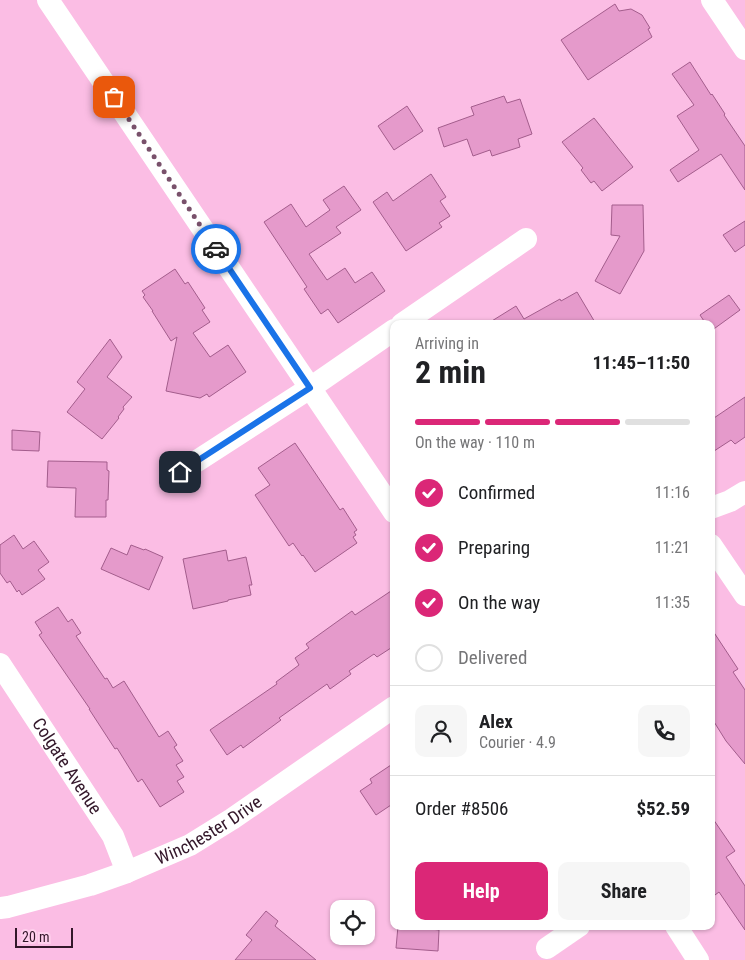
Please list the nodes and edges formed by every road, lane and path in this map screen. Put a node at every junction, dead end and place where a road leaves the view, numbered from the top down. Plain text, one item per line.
1 (48, 0) edge
2 (712, 0) edge
3 (745, 49) edge
4 (526, 239) dead end
5 (408, 320) edge
6 (390, 333) edge
7 (310, 388) junction
8 (180, 472) dead end
9 (745, 492) edge
10 (390, 506) edge
11 (715, 507) edge
12 (715, 551) edge
13 (745, 595) edge
14 (0, 664) edge
15 (390, 710) edge
16 (127, 872) junction
17 (0, 908) edge
18 (573, 930) edge
19 (679, 930) edge
20 (546, 948) dead end
21 (698, 960) edge

1 - 7 street
2 - 3 street
4 - 5 street
6 - 7 street
7 - 8 street
7 - 10 street
9 - 11 street
12 - 13 street
14 - 16 street, Colgate Avenue
15 - 16 street, Winchester Drive
16 - 17 street, Winchester Drive
18 - 20 street
19 - 21 street

